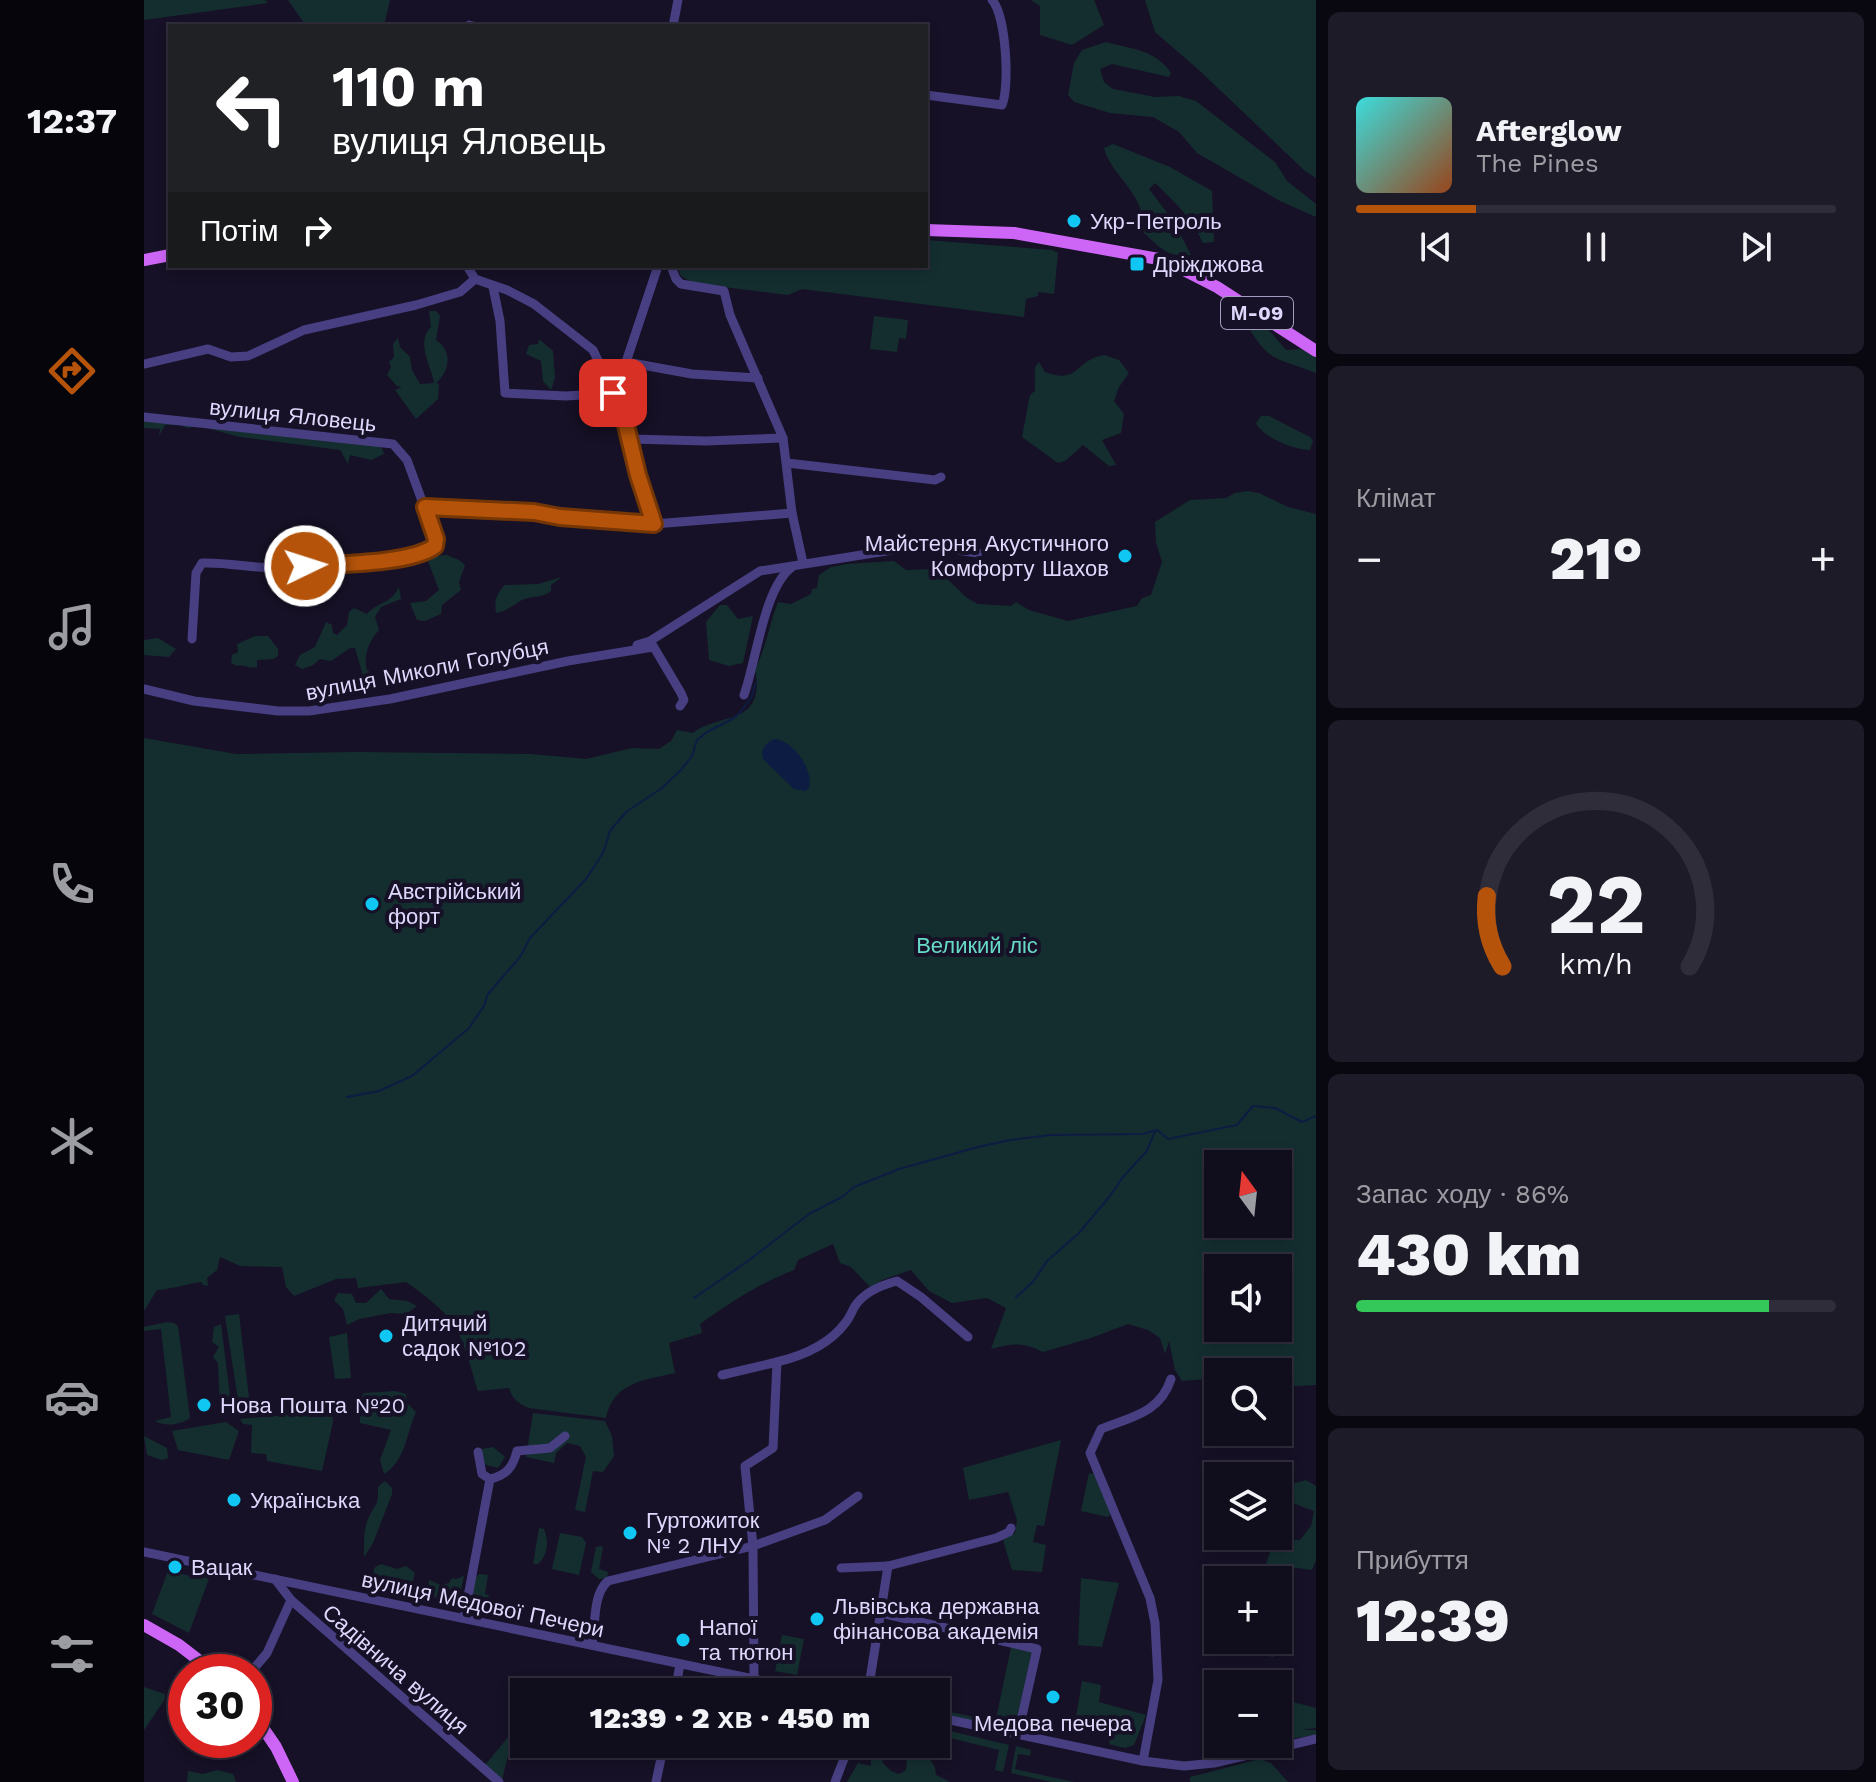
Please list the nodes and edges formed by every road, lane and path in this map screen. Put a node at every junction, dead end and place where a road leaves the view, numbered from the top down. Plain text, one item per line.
1 (678, 0) edge
2 (992, 0) edge
3 (673, 24) edge
4 (928, 95) edge
5 (928, 230) edge
6 (168, 255) edge
7 (144, 260) edge
8 (468, 268) edge
9 (657, 268) edge
10 (672, 268) edge
11 (475, 279) junction
12 (493, 287) junction
13 (1316, 351) edge
14 (144, 364) edge
15 (758, 378) junction
16 (613, 393) junction
17 (144, 417) edge
18 (783, 438) junction
19 (630, 439) junction
20 (787, 463) junction
21 (941, 477) dead end
22 (425, 507) junction
23 (792, 513) junction
24 (654, 524) junction
25 (978, 553) dead end
26 (803, 563) junction
27 (192, 639) dead end
28 (652, 644) junction
29 (144, 689) edge
30 (744, 695) dead end
31 (680, 706) dead end
32 (968, 1337) dead end
33 (777, 1362) junction
34 (722, 1375) dead end
35 (1171, 1379) dead end
36 (565, 1436) dead end
37 (478, 1452) dead end
38 (490, 1479) junction
39 (858, 1496) dead end
40 (1011, 1528) dead end
41 (753, 1546) junction
42 (144, 1552) edge
43 (888, 1566) junction
44 (841, 1568) dead end
45 (275, 1579) junction
46 (291, 1600) junction
47 (881, 1613) junction
48 (464, 1618) junction
49 (144, 1625) edge
50 (592, 1645) junction
51 (191, 1654) edge
52 (266, 1654) edge
53 (680, 1664) junction
54 (678, 1678) edge
55 (749, 1678) edge
56 (754, 1678) edge
57 (870, 1678) edge
58 (950, 1720) edge
59 (1018, 1734) junction
60 (1316, 1739) edge
61 (272, 1741) edge
62 (661, 1758) edge
63 (844, 1758) edge
64 (1143, 1761) junction
65 (293, 1782) edge
66 (499, 1782) edge
67 (656, 1782) edge
68 (835, 1782) edge

1 - 3 street
2 - 4 street
5 - 13 main road, М-09
6 - 7 main road
8 - 11 street
9 - 15 street
10 - 15 street
11 - 12 street
11 - 14 street
12 - 16 street
12 - 16 street
15 - 18 street
16 - 19 street
17 - 22 street, вулиця Яловець
18 - 19 street
18 - 20 street
19 - 24 street
20 - 21 street
20 - 23 street
22 - 24 street
22 - 27 street, вулиця Яловець
23 - 24 street
23 - 26 street
25 - 26 street, вулиця Миколи Голубця
26 - 28 street, вулиця Миколи Голубця
26 - 30 street
28 - 29 street, вулиця Миколи Голубця
28 - 31 street
32 - 33 street
33 - 34 street
33 - 41 street
35 - 64 street
36 - 38 street
37 - 38 street
38 - 48 street
39 - 41 street
40 - 43 street
41 - 50 street
41 - 56 street
42 - 45 street, вулиця Медової Печери
43 - 44 street
43 - 47 street
45 - 46 street, Садівнича вулиця
45 - 48 street, вулиця Медової Печери
46 - 52 street
46 - 66 street, Садівнича вулиця
47 - 57 street
47 - 59 street
48 - 50 street, вулиця Медової Печери
49 - 51 main road
50 - 53 street, вулиця Медової Печери
53 - 54 street
53 - 55 street, вулиця Медової Печери
58 - 59 street
59 - 64 street
60 - 64 street
61 - 65 main road
62 - 67 street
63 - 68 street

